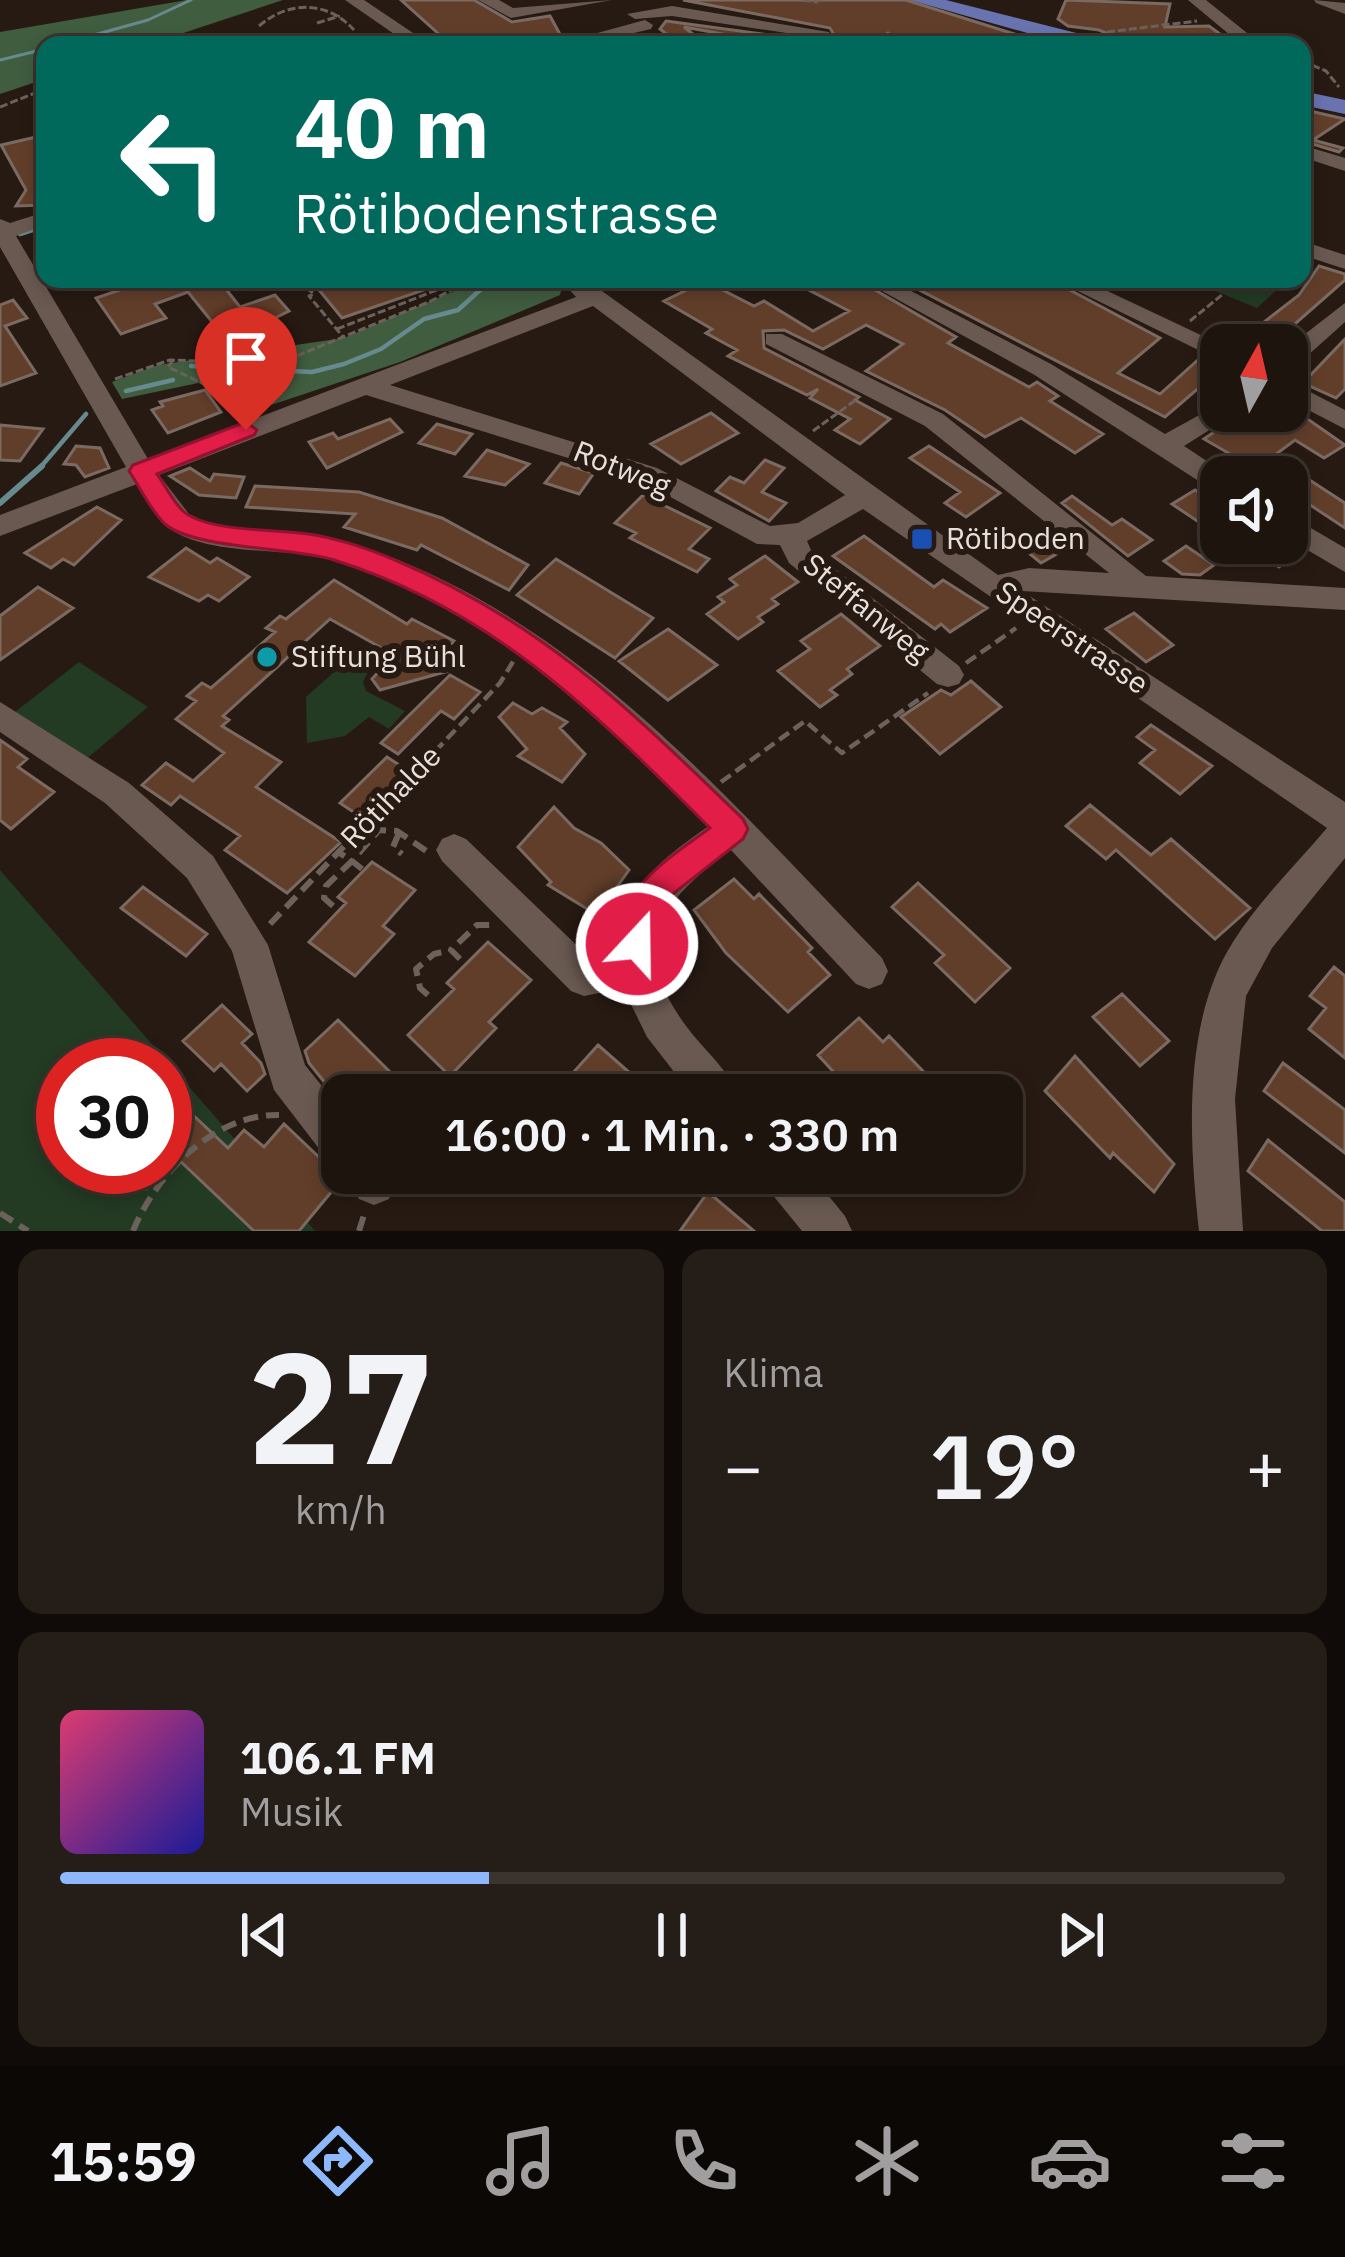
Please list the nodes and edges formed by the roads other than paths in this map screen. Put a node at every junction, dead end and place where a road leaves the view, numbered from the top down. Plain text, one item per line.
1 (353, 0) edge
2 (486, 0) edge
3 (604, 0) edge
4 (921, 0) edge
5 (1196, 0) edge
6 (1322, 0) edge
7 (1345, 9) edge
8 (639, 18) edge
9 (408, 36) edge
10 (588, 36) edge
11 (823, 36) edge
12 (1040, 36) edge
13 (1240, 36) edge
14 (1311, 100) edge
15 (1345, 106) edge
16 (1311, 154) edge
17 (1345, 165) edge
18 (36, 221) edge
19 (1, 231) edge
20 (1311, 251) edge
21 (1345, 262) edge
22 (585, 288) edge
23 (590, 288) edge
24 (888, 288) edge
25 (1083, 288) edge
26 (1345, 310) edge
27 (774, 339) dead end
28 (1308, 343) edge
29 (1200, 344) edge
30 (368, 387) junction
31 (1308, 400) edge
32 (1345, 421) edge
33 (1200, 424) edge
34 (1165, 446) junction
35 (1200, 468) edge
36 (142, 471) junction
37 (863, 496) junction
38 (0, 526) edge
39 (791, 537) junction
40 (1308, 538) edge
41 (1345, 562) edge
42 (1139, 588) junction
43 (1000, 589) junction
44 (1345, 599) edge
45 (940, 680) road end
46 (0, 715) edge
47 (1345, 821) edge
48 (732, 829) junction
49 (1345, 832) edge
50 (454, 850) road end
51 (635, 968) junction
52 (869, 971) dead end
53 (700, 1074) edge
54 (321, 1117) edge
55 (799, 1194) edge
56 (830, 1231) edge
57 (1221, 1231) edge

1 - 9 street
2 - 3 street
4 - 12 main road
5 - 13 street
6 - 7 street
8 - 10 street
8 - 11 street
14 - 15 main road
16 - 17 street
18 - 19 street
19 - 36 street
20 - 21 street
22 - 30 street
23 - 37 street, Speerstrasse
24 - 34 street
25 - 29 street
26 - 28 street
27 - 42 street
30 - 36 street
30 - 39 street, Rotweg
31 - 32 street
33 - 34 street
34 - 35 street
36 - 38 street
36 - 48 street
37 - 39 street
37 - 43 street, Speerstrasse
39 - 45 street, Steffanweg
40 - 41 street
42 - 43 street
42 - 44 street
43 - 47 street, Speerstrasse
46 - 54 street
48 - 51 street
48 - 52 street
49 - 57 street
50 - 51 street
51 - 53 street
55 - 56 street

